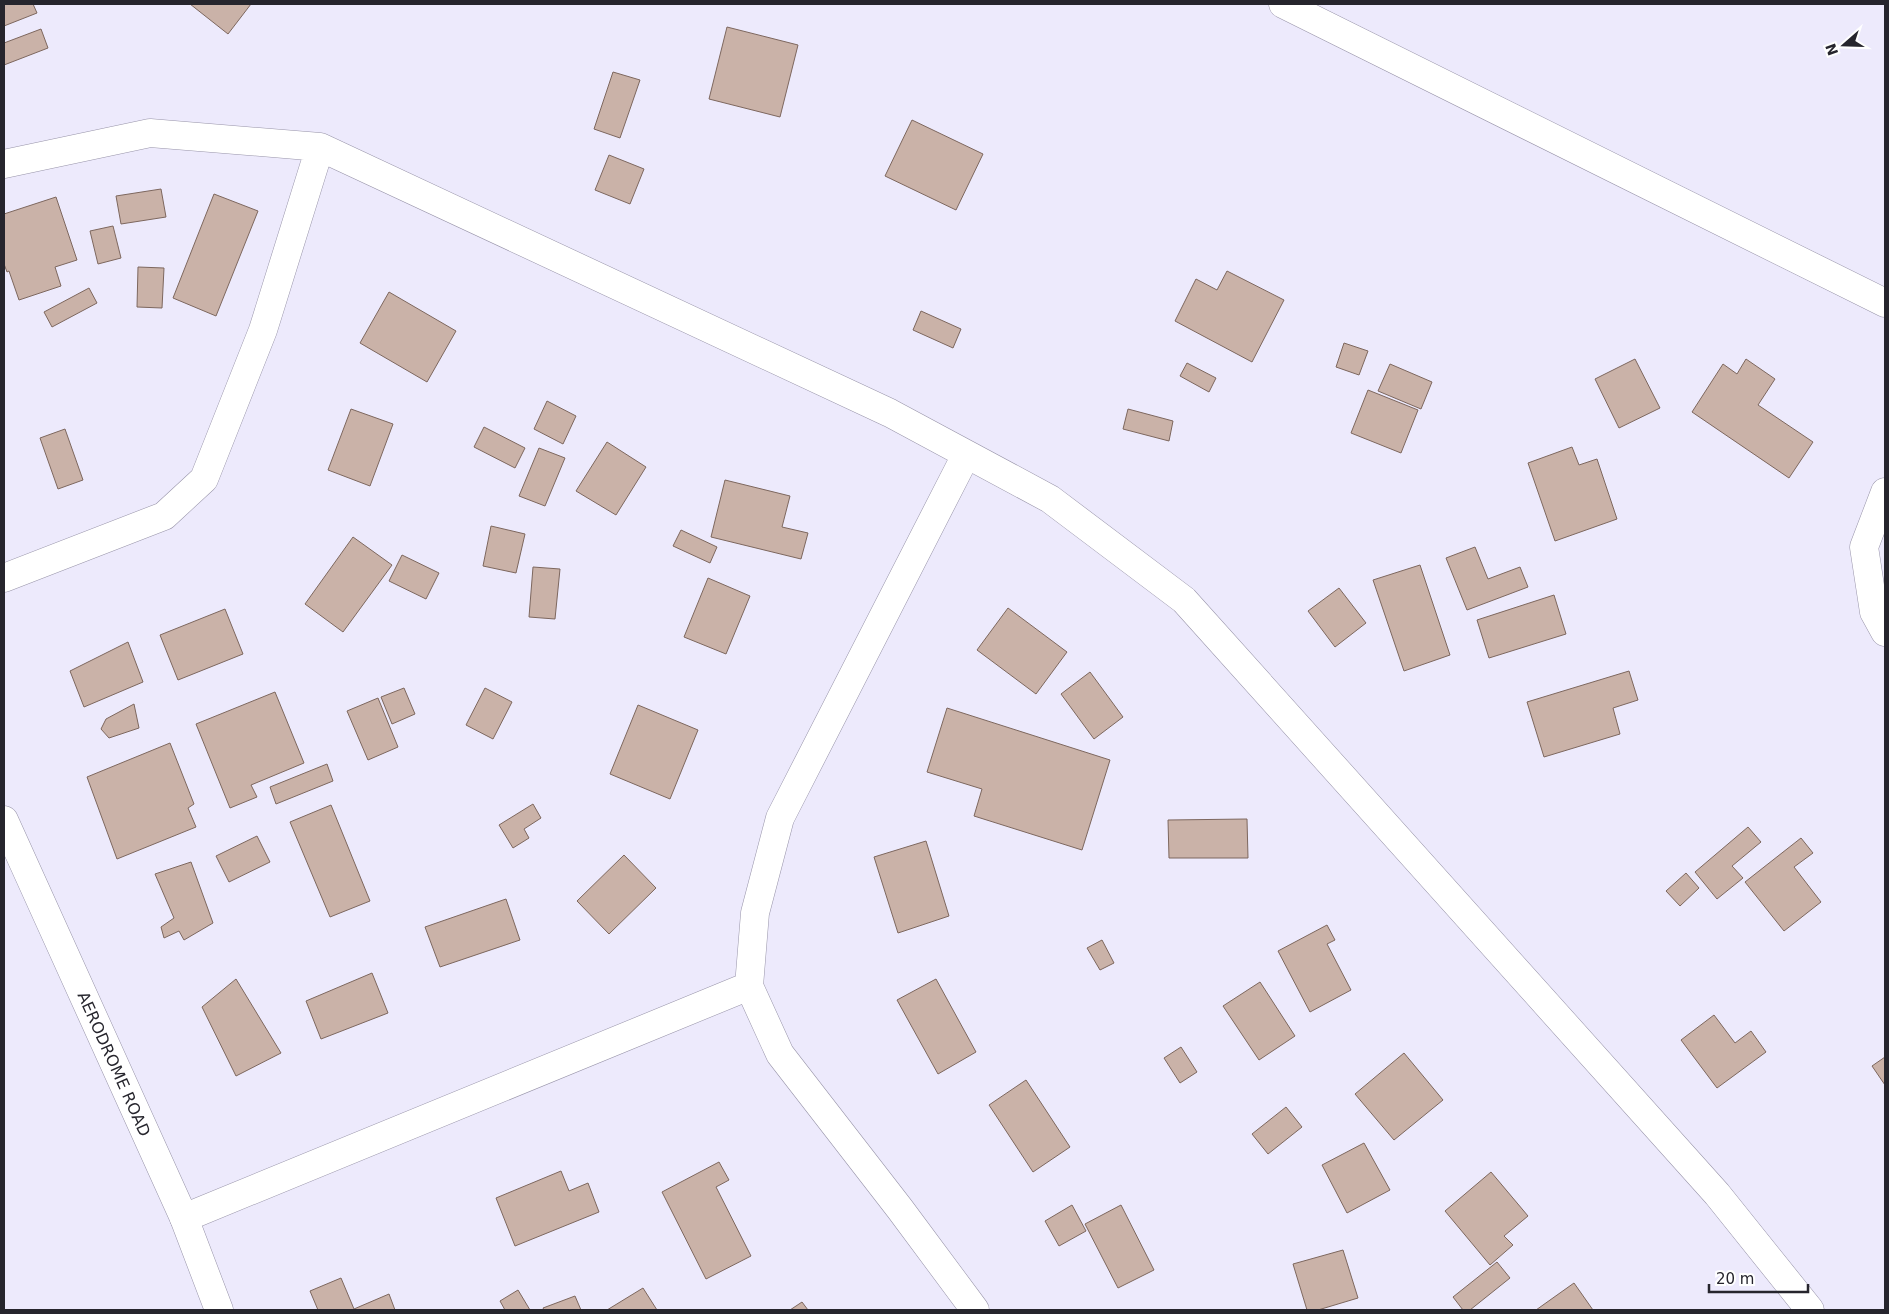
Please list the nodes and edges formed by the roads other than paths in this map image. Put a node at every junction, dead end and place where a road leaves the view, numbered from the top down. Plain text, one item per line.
1 (1283, 4) edge
2 (320, 147) junction
3 (4, 164) edge
4 (1885, 303) edge
5 (966, 454) junction
6 (1885, 492) edge
7 (4, 578) edge
8 (1885, 632) edge
9 (4, 820) edge
10 (749, 986) junction
11 (184, 1218) junction
12 (219, 1310) edge
13 (976, 1310) edge
14 (1810, 1310) edge

1 - 4 street
2 - 3 street
2 - 5 street
2 - 7 street
5 - 10 street
5 - 14 street
6 - 8 street
9 - 11 street, AERODROME ROAD
10 - 11 street
10 - 13 street
11 - 12 street, AERODROME ROAD

